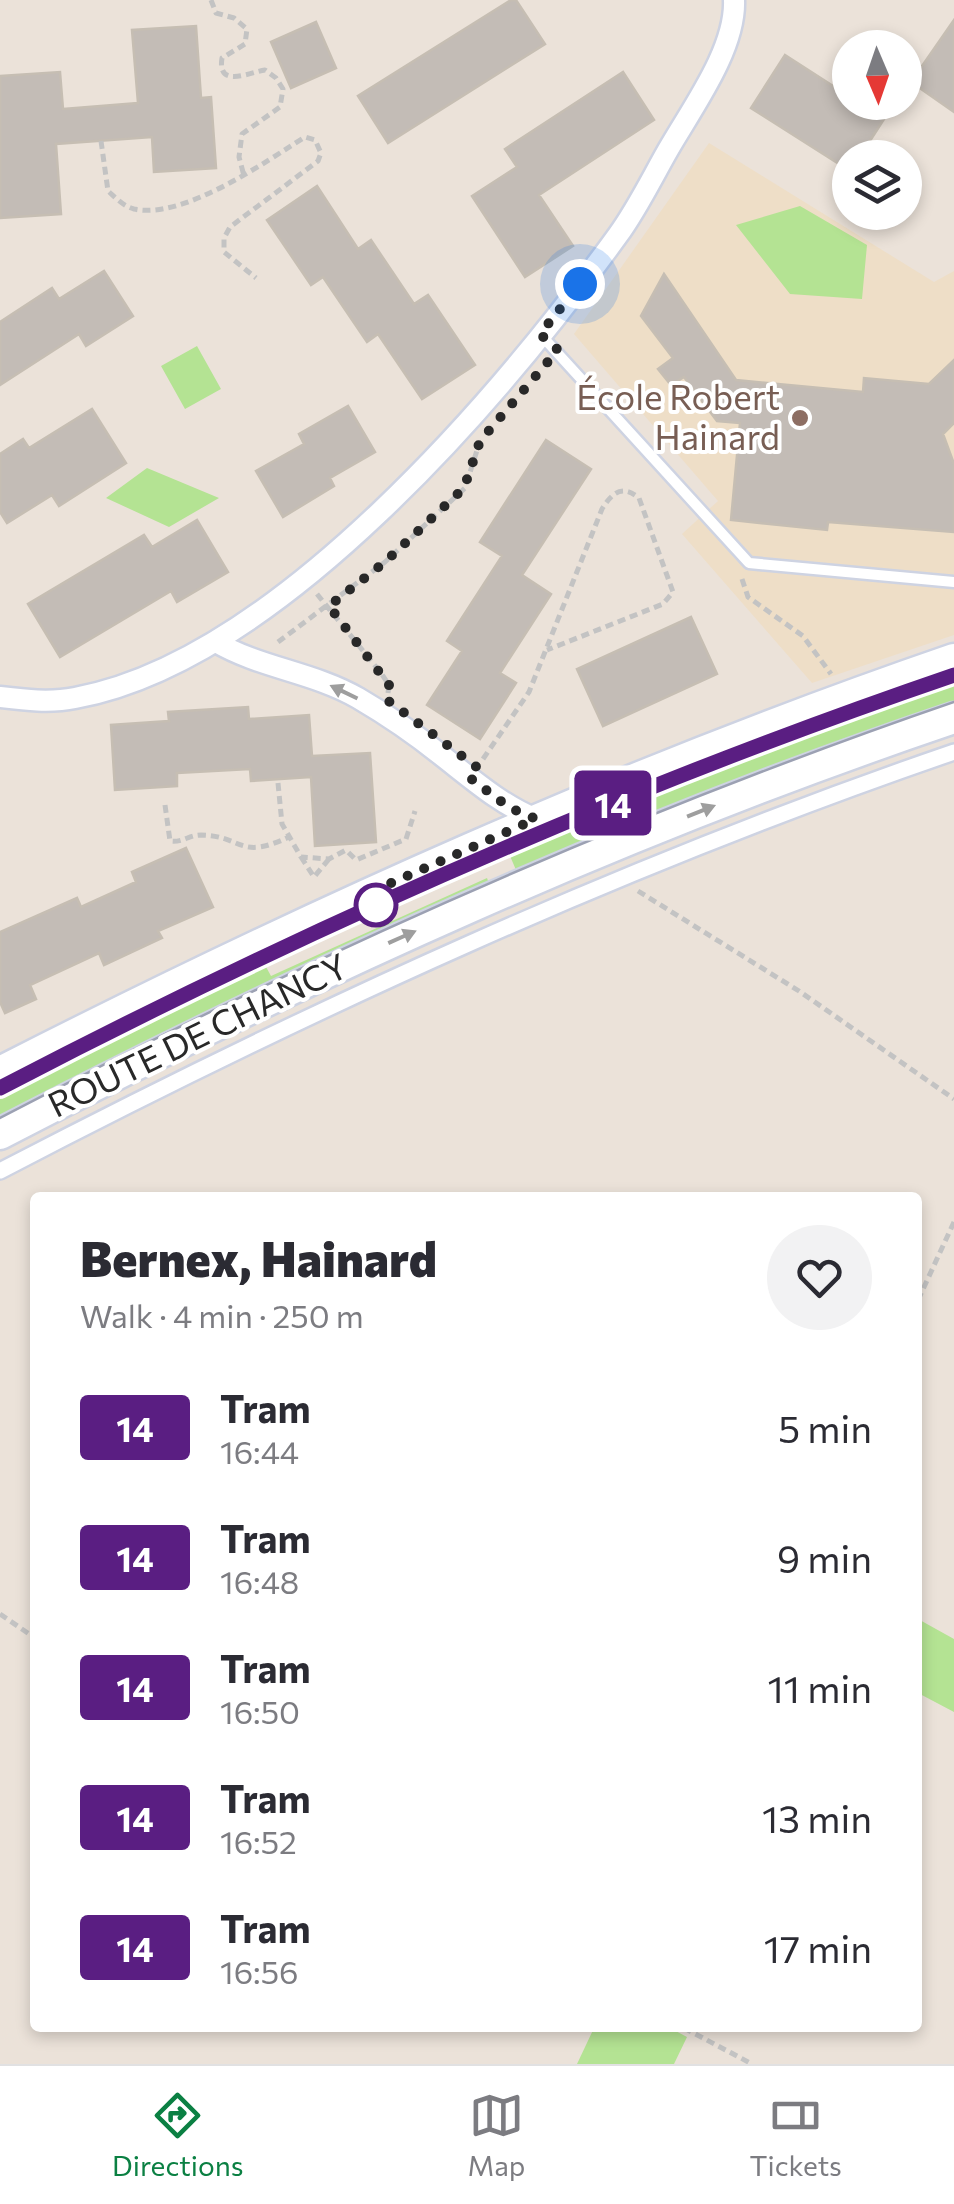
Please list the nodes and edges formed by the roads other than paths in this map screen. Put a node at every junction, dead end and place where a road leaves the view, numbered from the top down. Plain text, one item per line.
1 (734, 0) edge
2 (540, 334) junction
3 (954, 582) edge
4 (216, 642) junction
5 (954, 659) edge
6 (0, 697) edge
7 (954, 718) edge
8 (954, 752) edge
9 (536, 819) junction
10 (0, 1072) edge
11 (0, 1134) edge
12 (0, 1171) edge

1 - 2 street
2 - 3 lane
2 - 4 street
4 - 6 street
9 -> 4 street
5 - 9 main road, ROUTE DE CHANCY
11 -> 7 main road, ROUTE DE CHANCY
8 - 12 street
9 - 10 main road, ROUTE DE CHANCY

